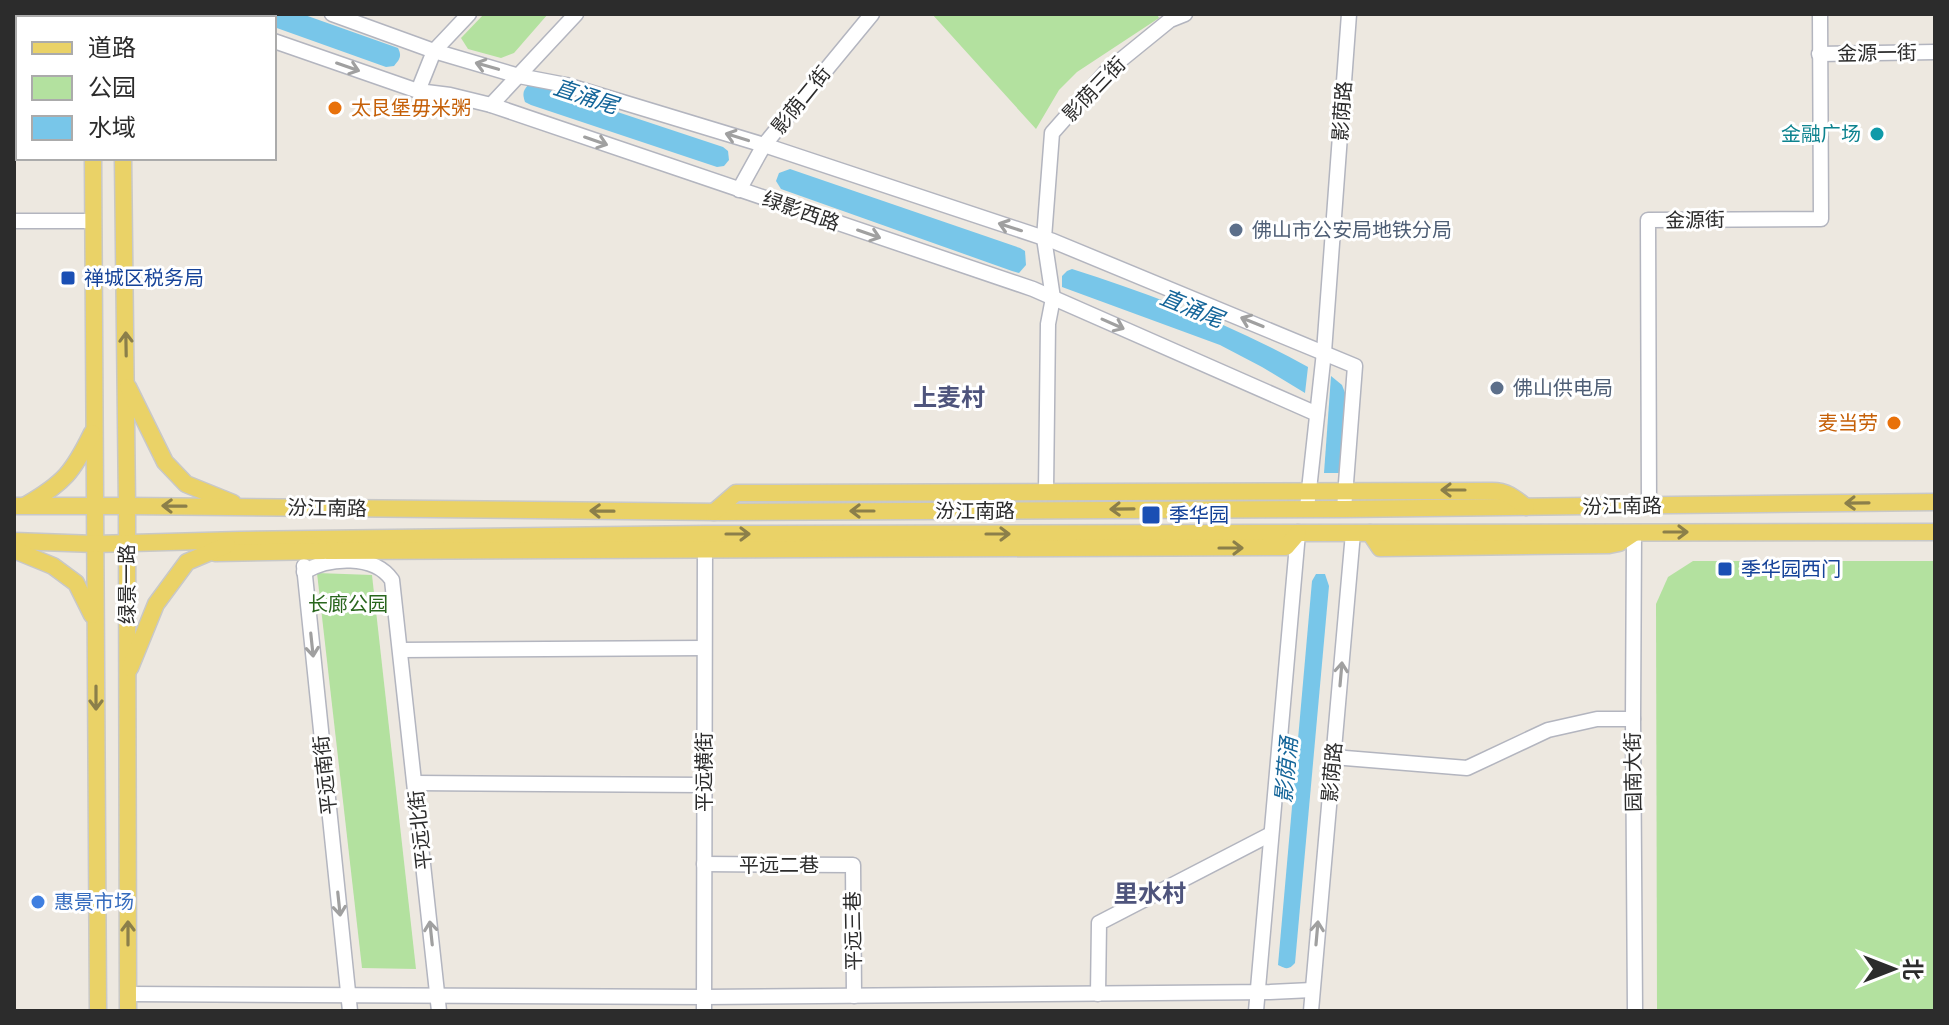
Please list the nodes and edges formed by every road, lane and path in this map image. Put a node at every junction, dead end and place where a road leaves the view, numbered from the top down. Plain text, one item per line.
1 (332, 14) edge
2 (469, 14) edge
3 (576, 14) edge
4 (872, 14) edge
5 (1185, 14) edge
6 (1349, 14) edge
7 (1820, 14) edge
8 (1169, 17) edge
9 (276, 42) edge
10 (434, 51) junction
11 (1935, 52) edge
12 (1819, 54) junction
13 (519, 76) junction
14 (418, 91) junction
15 (491, 105) junction
16 (764, 145) junction
17 (93, 160) edge
18 (123, 160) edge
19 (739, 190) junction
20 (14, 221) edge
21 (93, 221) junction
22 (1044, 238) junction
23 (1053, 298) junction
24 (1324, 352) junction
25 (126, 384) junction
26 (1317, 414) junction
27 (94, 428) junction
28 (1309, 490) junction
29 (1345, 490) junction
30 (1046, 491) junction
31 (776, 493) junction
32 (22, 501) edge
33 (1935, 502) edge
34 (95, 506) junction
35 (127, 506) junction
36 (1649, 506) junction
37 (242, 507) junction
38 (1526, 507) junction
39 (1310, 508) junction
40 (1343, 509) junction
41 (1046, 510) junction
42 (776, 511) junction
43 (714, 512) junction
44 (1935, 532) edge
45 (1302, 533) junction
46 (1356, 533) junction
47 (1634, 533) junction
48 (240, 540) junction
49 (14, 541) edge
50 (705, 542) junction
51 (127, 543) junction
52 (95, 544) junction
53 (302, 546) junction
54 (14, 550) edge
55 (390, 551) junction
56 (206, 553) junction
57 (304, 572) junction
58 (392, 580) junction
59 (95, 620) junction
60 (704, 648) junction
61 (401, 650) junction
62 (126, 677) junction
63 (1633, 719) junction
64 (1333, 757) junction
65 (415, 783) junction
66 (704, 785) junction
67 (1271, 834) junction
68 (704, 864) junction
69 (853, 865) joint
70 (1308, 990) junction
71 (1264, 992) junction
72 (128, 994) junction
73 (1098, 994) junction
74 (348, 995) junction
75 (437, 995) junction
76 (854, 996) junction
77 (704, 1004) edge
78 (98, 1011) edge
79 (128, 1011) edge
80 (350, 1011) edge
81 (439, 1011) edge
82 (1256, 1011) edge
83 (1311, 1011) edge
84 (1635, 1011) edge

1 - 10 street
2 - 10 street
3 - 13 street
4 - 16 street, 影荫二街
5 - 8 street, 影荫三街
6 - 24 street, 影荫路
7 - 12 street, 金源街
8 - 22 street, 影荫三街
9 -> 14 street, 绿影西路
13 -> 10 street
10 - 14 street
11 - 12 street, 金源一街
12 - 36 street, 金源街
13 - 15 street
16 -> 13 street
14 - 15 street, 绿影西路
15 -> 19 street, 绿影西路
16 - 19 street, 影荫二街
22 -> 16 street
17 - 21 main road, 绿景一路
25 -> 18 main road, 绿景一路
19 -> 23 street, 绿影西路
20 - 21 street
21 - 27 main road, 绿景一路
22 - 23 street, 影荫三街
24 -> 22 street
23 -> 26 street, 绿影西路
23 - 30 street, 影荫三街
24 - 26 street, 影荫路
24 - 29 street
25 - 35 main road, 绿景一路
25 - 37 main road
26 - 28 street, 影荫路
27 - 32 main road
27 - 34 main road, 绿景一路
28 - 29 main road
28 - 30 main road
28 - 39 street, 影荫路
38 -> 29 main road
29 - 40 street
30 - 31 main road
30 - 41 main road
31 - 42 main road
31 - 43 main road
32 - 34 main road, 汾江南路
33 -> 36 main road, 汾江南路
34 - 35 main road, 汾江南路
34 - 52 main road, 绿景一路
37 -> 35 main road, 汾江南路
35 - 51 main road, 绿景一路
36 - 38 main road, 汾江南路
43 -> 37 main road, 汾江南路
38 - 40 main road, 汾江南路
39 - 40 main road, 汾江南路
39 -> 41 main road, 汾江南路
41 -> 42 main road, 汾江南路
42 - 43 main road, 汾江南路
47 -> 44 main road, 汾江南路
45 - 46 main road, 汾江南路
50 -> 45 main road, 汾江南路
45 - 67 street
46 - 47 main road, 汾江南路
64 -> 46 street, 影荫路
47 - 63 street, 园南大街
48 - 51 main road, 汾江南路
48 - 53 main road, 汾江南路
48 - 56 main road
49 - 52 main road, 汾江南路
50 - 53 main road, 汾江南路
50 - 55 main road
50 - 60 street, 平远横街
51 - 52 main road, 汾江南路
51 - 62 main road, 绿景一路
52 - 59 main road, 绿景一路
53 - 55 main road
53 - 56 main road
53 - 57 street, 平远南街
54 - 59 main road
55 - 58 street, 平远北街
56 - 62 main road
57 - 58 street
57 -> 74 street, 平远南街
58 - 61 street, 平远北街
59 -> 78 main road, 绿景一路
60 - 61 street
60 - 66 street, 平远横街
61 - 65 street, 平远北街
72 -> 62 main road, 绿景一路
63 - 64 street
63 - 84 street, 园南大街
70 -> 64 street, 影荫路
65 - 66 street
75 -> 65 street, 平远北街
66 - 68 street, 平远横街
67 - 71 street
67 - 73 street
68 - 69 street, 平远二巷
68 - 77 street, 平远横街
69 - 76 street, 平远三巷
70 - 71 street
70 - 83 street, 影荫路
71 - 73 street
71 - 82 street
72 - 74 street
72 - 79 main road, 绿景一路
73 - 76 street
74 - 75 street
74 - 80 street, 平远南街
75 - 77 street
75 - 81 street, 平远北街
76 - 77 street

